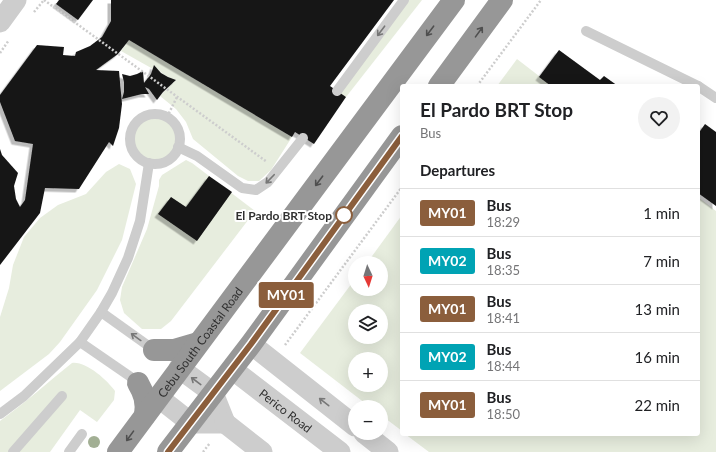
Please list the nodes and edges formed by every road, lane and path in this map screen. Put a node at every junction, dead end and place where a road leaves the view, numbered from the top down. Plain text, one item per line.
1 (16, 0) edge
2 (44, 0) edge
3 (404, 0) edge
4 (454, 0) edge
5 (502, 0) edge
6 (541, 0) edge
7 (0, 22) edge
8 (586, 31) dead end
9 (440, 84) edge
10 (478, 84) edge
11 (694, 84) edge
12 (700, 87) edge
13 (337, 91) dead end
14 (177, 97) junction
15 (716, 98) edge
16 (167, 117) junction
17 (303, 138) dead end
18 (400, 139) edge
19 (178, 147) junction
20 (149, 163) junction
21 (278, 170) junction
22 (400, 190) edge
23 (101, 312) junction
24 (80, 342) junction
25 (198, 343) junction
26 (251, 344) junction
27 (168, 360) junction
28 (273, 361) junction
29 (232, 369) junction
30 (138, 383) junction
31 (213, 393) junction
32 (62, 396) dead end
33 (158, 397) junction
34 (0, 414) edge
35 (145, 415) junction
36 (348, 420) edge
37 (191, 423) junction
38 (225, 423) junction
39 (82, 434) dead end
40 (373, 440) edge
41 (13, 452) edge
42 (68, 452) edge
43 (118, 452) edge
44 (168, 452) edge
45 (262, 452) edge
46 (340, 452) edge
47 (388, 452) edge

1 - 7 street
2 - 14 path
3 -> 13 lane
4 -> 25 highway, Cebu South Coastal Road
9 -> 5 highway
6 - 10 path
8 - 11 lane
12 - 15 lane
14 - 16 path
14 - 21 path
16 - 19 lane
16 - 20 lane
17 - 21 lane
18 - 26 highway
19 - 20 lane
21 -> 19 lane
20 - 23 lane
22 - 28 path
23 - 24 lane
27 -> 23 lane
24 - 30 lane
24 - 34 lane
25 - 27 highway, Cebu South Coastal Road
25 - 27 highway
26 - 28 street
26 - 29 highway
31 -> 27 street
27 - 33 highway, Cebu South Coastal Road
36 -> 28 street
29 - 31 highway
29 - 46 street, Perico Road
30 - 33 lane
30 - 35 highway
31 - 37 highway
31 - 38 street
32 - 41 lane
33 - 35 highway, Cebu South Coastal Road
33 - 37 street
35 -> 43 highway, Cebu South Coastal Road
37 - 38 street
37 - 44 highway
38 - 45 street
39 - 42 lane
40 - 47 street

